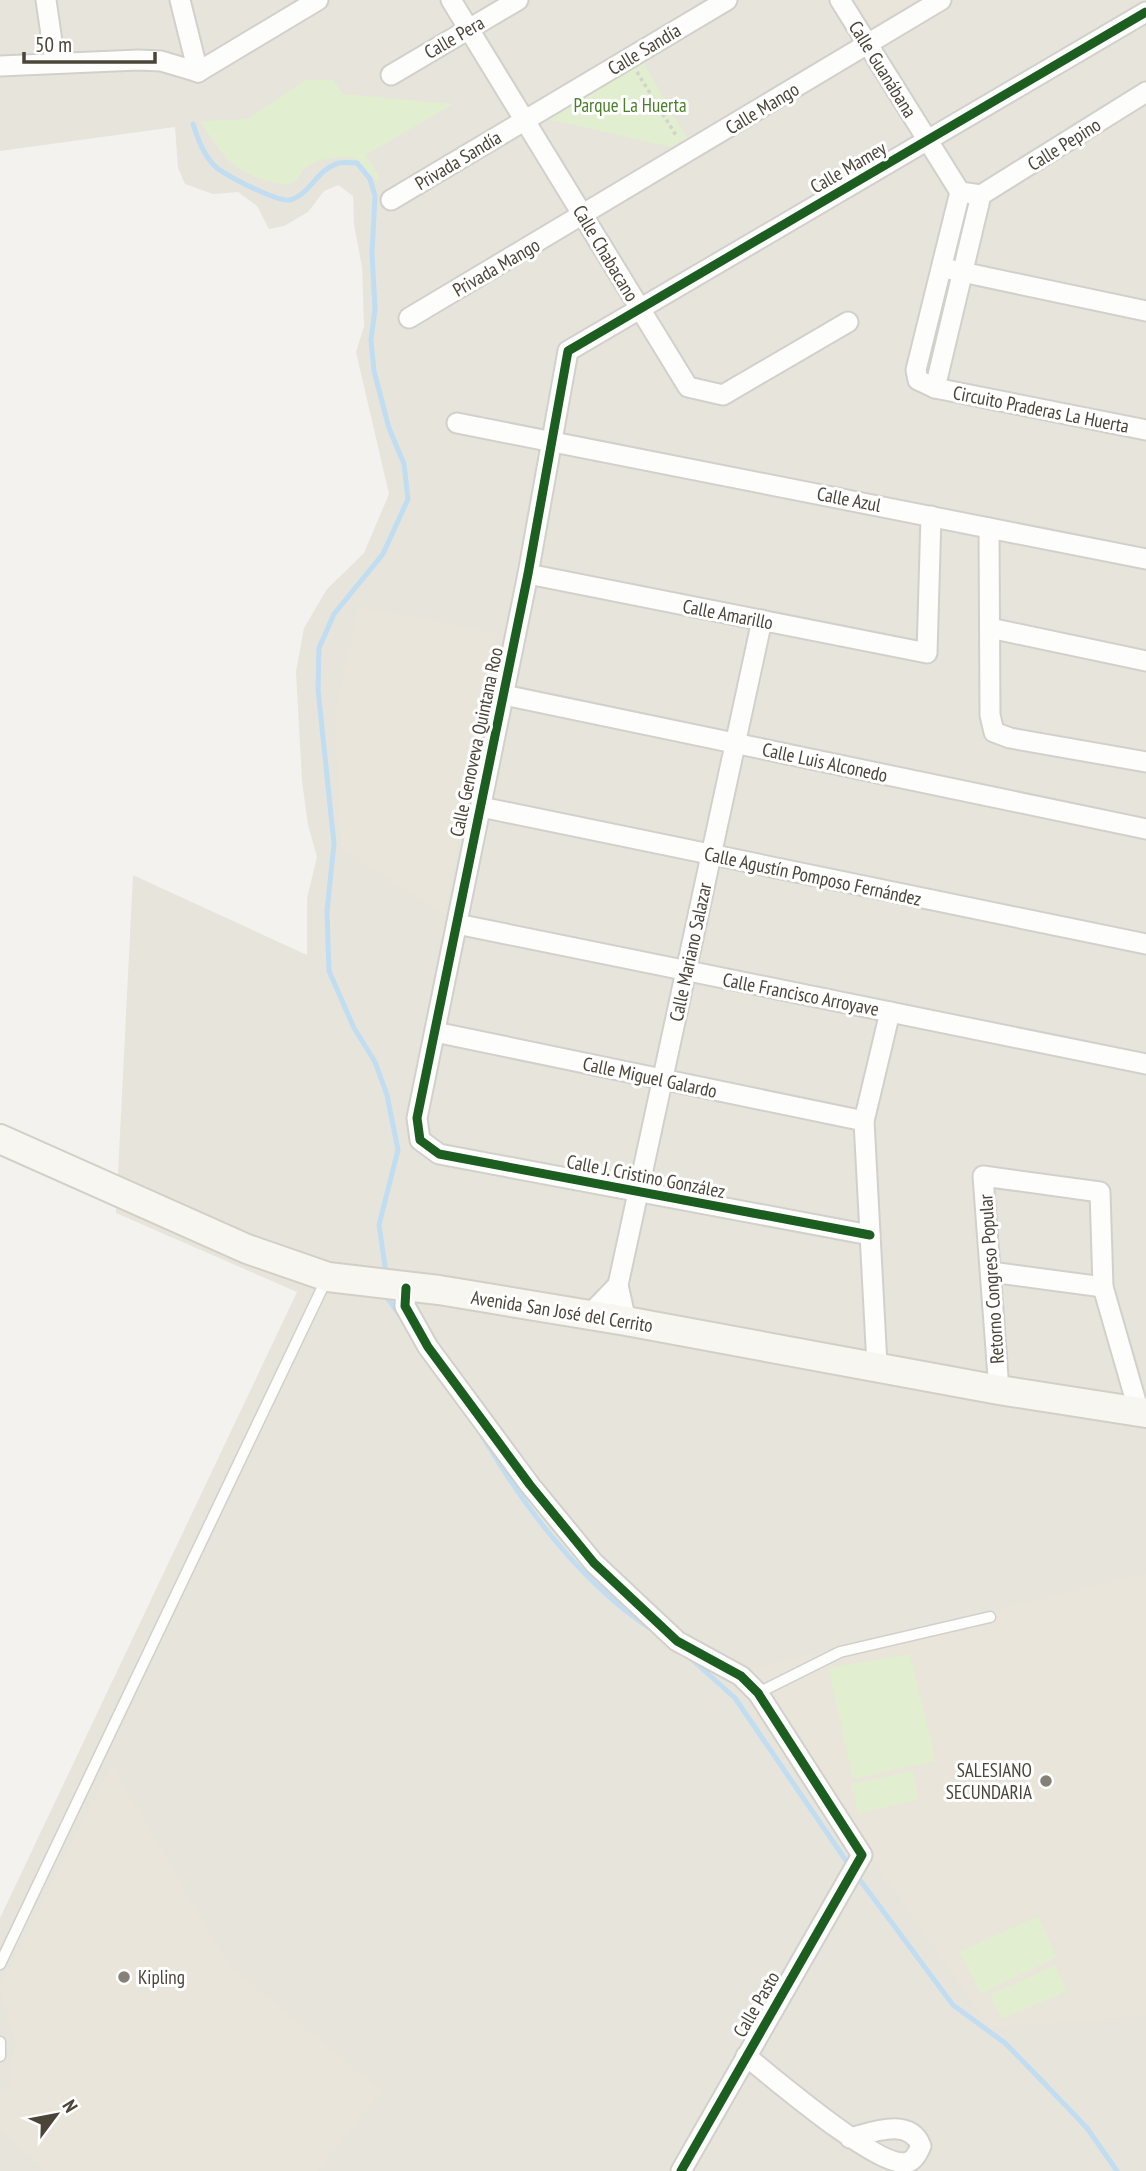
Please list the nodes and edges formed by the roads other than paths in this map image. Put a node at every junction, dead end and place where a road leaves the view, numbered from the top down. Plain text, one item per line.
1 (46, 0) edge
2 (180, 0) edge
3 (318, 0) edge
4 (452, 0) edge
5 (518, 0) edge
6 (727, 0) edge
7 (840, 0) edge
8 (941, 0) edge
9 (1146, 12) edge
10 (469, 29) junction
11 (867, 45) junction
12 (55, 62) junction
13 (0, 66) edge
14 (198, 72) junction
15 (391, 75) dead end
16 (1146, 92) edge
17 (525, 120) junction
18 (928, 140) junction
19 (960, 192) junction
20 (981, 195) junction
21 (391, 200) dead end
22 (584, 216) junction
23 (943, 268) junction
24 (964, 274) junction
25 (640, 309) junction
26 (1146, 311) edge
27 (409, 318) dead end
28 (848, 322) dead end
29 (568, 351) joint
30 (935, 388) junction
31 (457, 423) dead end
32 (1146, 430) edge
33 (552, 440) junction
34 (932, 516) junction
35 (989, 528) junction
36 (1146, 559) edge
37 (528, 574) junction
38 (762, 620) junction
39 (990, 628) junction
40 (1146, 661) edge
41 (504, 695) junction
42 (735, 743) junction
43 (1146, 762) edge
44 (481, 807) junction
45 (1146, 828) edge
46 (711, 855) junction
47 (457, 924) junction
48 (1146, 944) edge
49 (686, 971) junction
50 (890, 1012) junction
51 (435, 1032) junction
52 (1146, 1064) edge
53 (662, 1079) junction
54 (864, 1121) junction
55 (0, 1139) edge
56 (420, 1140) joint
57 (638, 1192) junction
58 (870, 1235) junction
59 (990, 1272) junction
60 (328, 1277) junction
61 (618, 1285) junction
62 (1103, 1287) junction
63 (406, 1289) junction
64 (589, 1315) junction
65 (625, 1321) junction
66 (877, 1365) junction
67 (999, 1390) junction
68 (1143, 1412) edge
69 (990, 1616) dead end
70 (758, 1693) junction
71 (0, 1964) edge
72 (0, 2042) edge
73 (0, 2056) edge
74 (746, 2056) junction
75 (850, 2138) dead end
76 (681, 2171) edge

1 - 12 street
2 - 14 street
3 - 14 street
4 - 10 street, Calle Chabacano
5 - 10 street, Calle Pera
6 - 17 street, Calle Sandía
7 - 11 street, Calle Guanábana
8 - 11 street, Calle Mango
9 - 18 street, Calle Mamey
10 - 15 street, Calle Pera
10 - 17 street, Calle Chabacano
11 - 18 street, Calle Guanábana
11 - 22 street, Calle Mango
12 - 13 street
12 - 14 street
16 - 20 street, Calle Pepino
17 - 21 street, Privada Sandía
17 - 22 street, Calle Chabacano
18 - 19 street, Calle Guanábana
18 - 25 street, Calle Mamey
19 - 20 street
19 - 23 street, Circuito Praderas La Huerta
20 - 24 street, Circuito Praderas La Huerta
22 - 25 street, Calle Chabacano
22 - 27 street, Privada Mango
23 - 24 street
23 - 30 street, Circuito Praderas La Huerta
24 - 26 street
24 - 30 street, Circuito Praderas La Huerta
25 - 28 street, Calle Chabacano
25 - 29 street, Calle Mamey
29 - 33 street, Calle Genoveva Quintana Roo
30 - 32 street, Circuito Praderas La Huerta
31 - 33 street, Calle Azul
33 - 34 street, Calle Azul
33 - 37 street, Calle Genoveva Quintana Roo
34 - 35 street, Calle Azul
34 - 38 street, Calle Amarillo
35 - 36 street, Calle Azul
35 - 39 street
37 - 38 street, Calle Amarillo
37 - 41 street, Calle Genoveva Quintana Roo
38 - 42 street, Calle Mariano Salazar
39 - 40 street
39 - 43 street
41 - 42 street, Calle Luis Alconedo
41 - 44 street, Calle Genoveva Quintana Roo
42 - 45 street, Calle Luis Alconedo
42 - 46 street, Calle Mariano Salazar
44 - 46 street, Calle Agustín Pomposo Fernández
44 - 47 street, Calle Genoveva Quintana Roo
46 - 48 street, Calle Agustín Pomposo Fernández
46 - 49 street, Calle Mariano Salazar
47 - 49 street, Calle Francisco Arroyave
47 - 51 street, Calle Genoveva Quintana Roo
49 - 50 street, Calle Francisco Arroyave
49 - 53 street, Calle Mariano Salazar
50 - 52 street, Calle Francisco Arroyave
50 - 54 street
51 - 53 street, Calle Miguel Galardo
51 - 56 street, Calle Genoveva Quintana Roo
53 - 54 street, Calle Miguel Galardo
53 - 57 street, Calle Mariano Salazar
54 - 58 street
55 - 60 street, Avenida San José del Cerrito
56 - 57 street, Calle J. Cristino González
57 - 58 street, Calle J. Cristino González
57 - 61 street, Calle Mariano Salazar
58 - 66 street
59 - 62 street
59 - 62 street, Retorno Congreso Popular
59 - 67 street, Retorno Congreso Popular
60 - 63 street, Avenida San José del Cerrito
60 - 71 lane
61 - 64 street
61 - 65 street, Calle Mariano Salazar
62 - 68 street, Retorno Congreso Popular
63 - 64 street, Avenida San José del Cerrito
63 - 70 street
64 - 65 street, Avenida San José del Cerrito
65 - 66 street, Avenida San José del Cerrito
66 - 67 street, Avenida San José del Cerrito
67 - 68 street, Avenida San José del Cerrito
69 - 70 lane
70 - 74 street, Calle Pasto
72 - 73 lane
74 - 75 street
74 - 76 street, Calle Pasto

